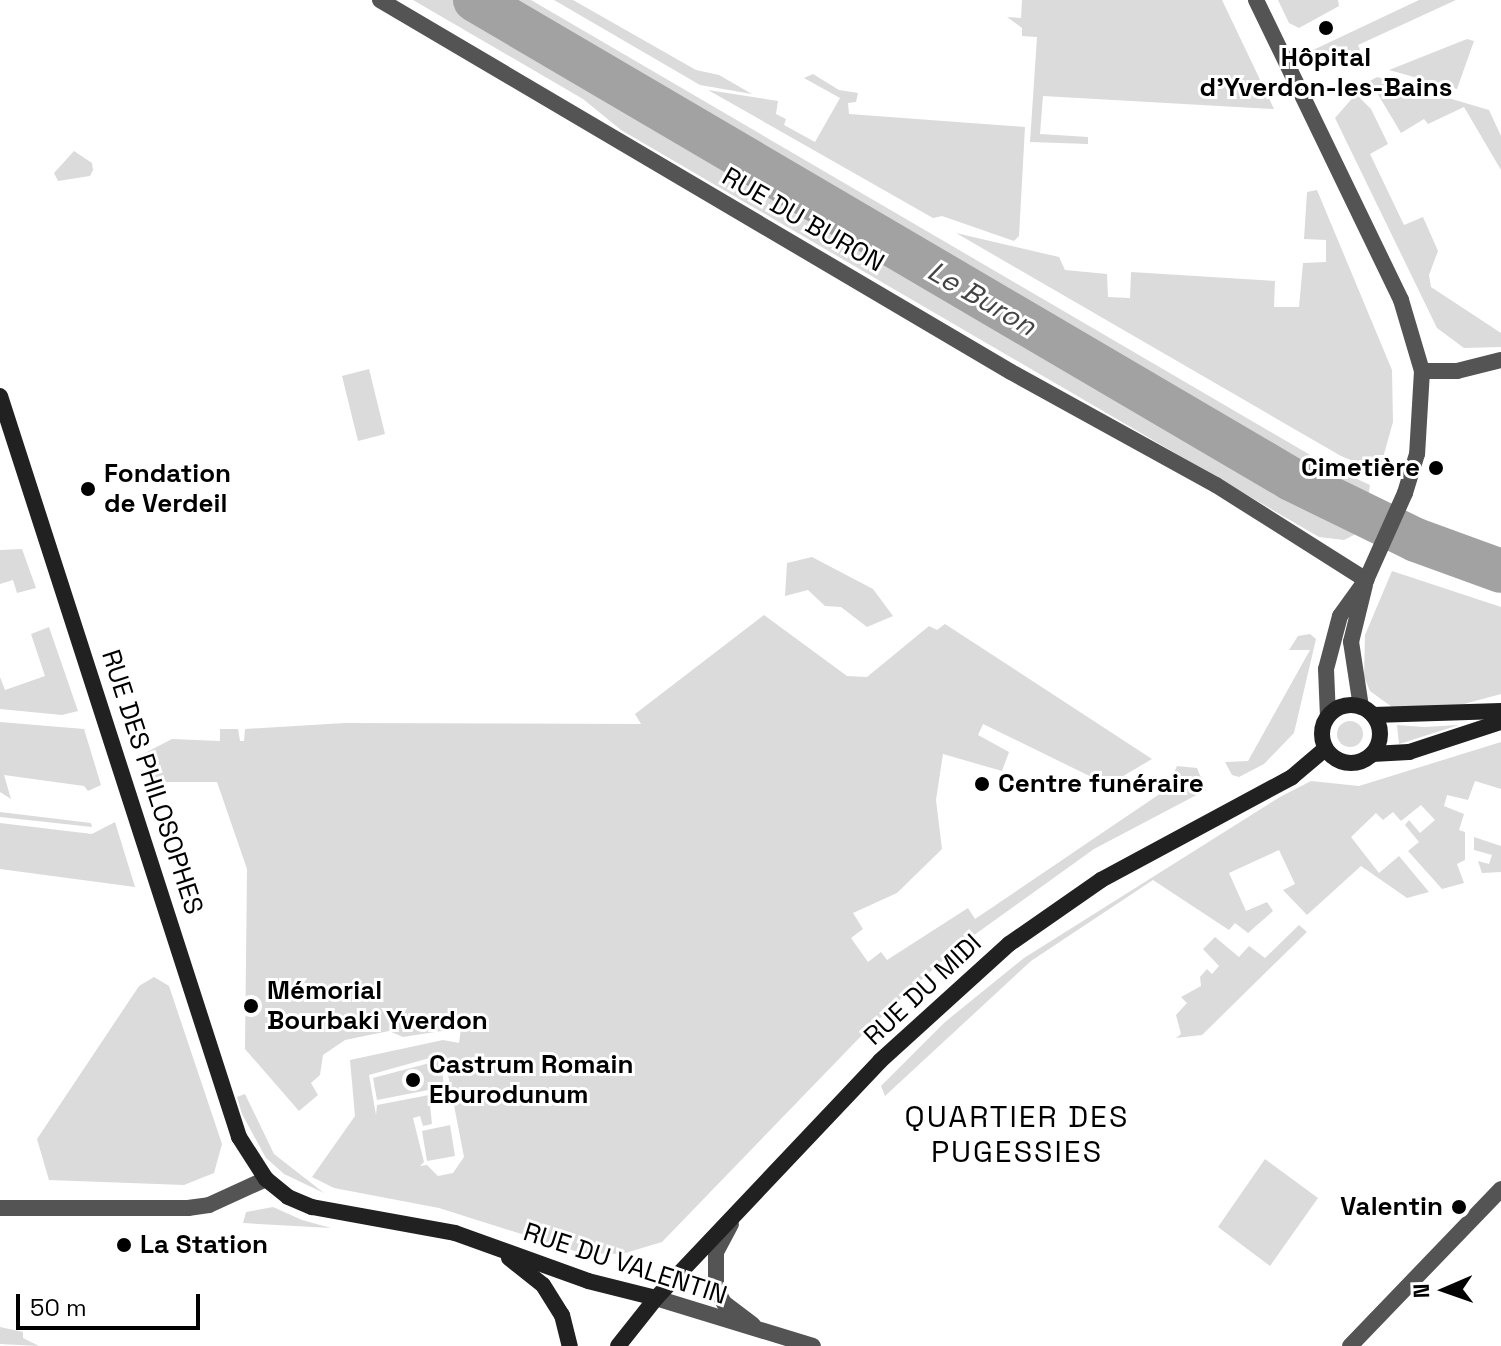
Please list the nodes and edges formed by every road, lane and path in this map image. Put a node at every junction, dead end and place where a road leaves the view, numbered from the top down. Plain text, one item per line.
1 (380, 0) edge
2 (1256, 0) edge
3 (1501, 360) edge
4 (1422, 371) junction
5 (0, 396) edge
6 (1366, 580) junction
7 (1367, 711) junction
8 (1501, 711) edge
9 (1328, 716) junction
10 (1501, 722) edge
11 (1325, 749) junction
12 (1372, 754) junction
13 (266, 1179) junction
14 (1501, 1189) edge
15 (0, 1208) edge
16 (736, 1216) junction
17 (469, 1237) junction
18 (656, 1298) junction
19 (767, 1335) junction
20 (570, 1346) edge
21 (618, 1346) edge
22 (813, 1346) edge
23 (1350, 1346) edge

1 - 6 street, RUE DU BURON
2 - 4 street
3 - 4 street
4 - 6 street
5 - 13 main road, RUE DES PHILOSOPHES
6 - 7 street
6 - 9 street
7 - 8 main road
7 - 9 main road
7 - 12 main road
9 - 11 main road
10 - 12 main road
11 - 12 main road
11 - 16 main road, RUE DU MIDI
13 - 15 street
13 - 17 main road, RUE DU VALENTIN
14 - 23 street
16 - 18 main road, RUE DU MIDI
16 - 19 street, RUE DU VALENTIN
17 - 18 main road, RUE DU VALENTIN
17 - 20 main road, RUE DU VALENTIN
18 - 19 street, RUE DU VALENTIN
18 - 21 main road, RUE DU MIDI
19 - 22 street, RUE DU VALENTIN

